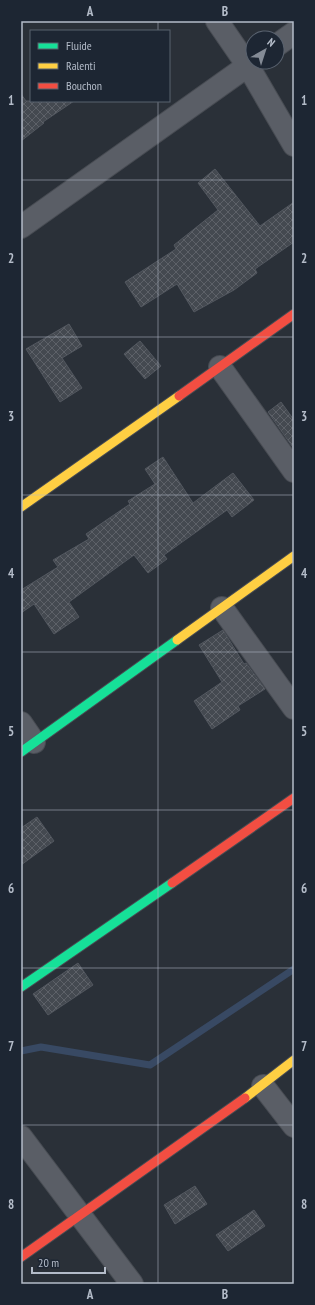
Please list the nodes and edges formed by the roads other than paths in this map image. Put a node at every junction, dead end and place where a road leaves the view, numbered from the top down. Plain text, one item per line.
1 (217, 21) edge
2 (294, 33) edge
3 (285, 39) edge
4 (245, 56) edge
5 (245, 68) edge
6 (254, 70) edge
7 (294, 145) edge
8 (21, 227) edge
9 (294, 314) edge
10 (220, 367) junction
11 (294, 471) edge
12 (21, 507) edge
13 (294, 556) edge
14 (222, 608) junction
15 (294, 708) edge
16 (21, 723) edge
17 (28, 747) edge
18 (294, 798) edge
19 (21, 988) edge
20 (294, 1060) edge
21 (263, 1086) junction
22 (294, 1126) edge
23 (21, 1136) edge
24 (80, 1215) junction
25 (21, 1256) edge
26 (132, 1284) edge

1 - 4 street
2 - 3 street
5 - 8 street
6 - 7 street
9 - 10 street
10 - 11 street
10 - 12 street
13 - 14 street
14 - 15 street
14 - 17 street
16 - 17 street
18 - 19 street
20 - 21 street
21 - 22 street
21 - 24 street
23 - 24 street
24 - 25 street
24 - 26 street

